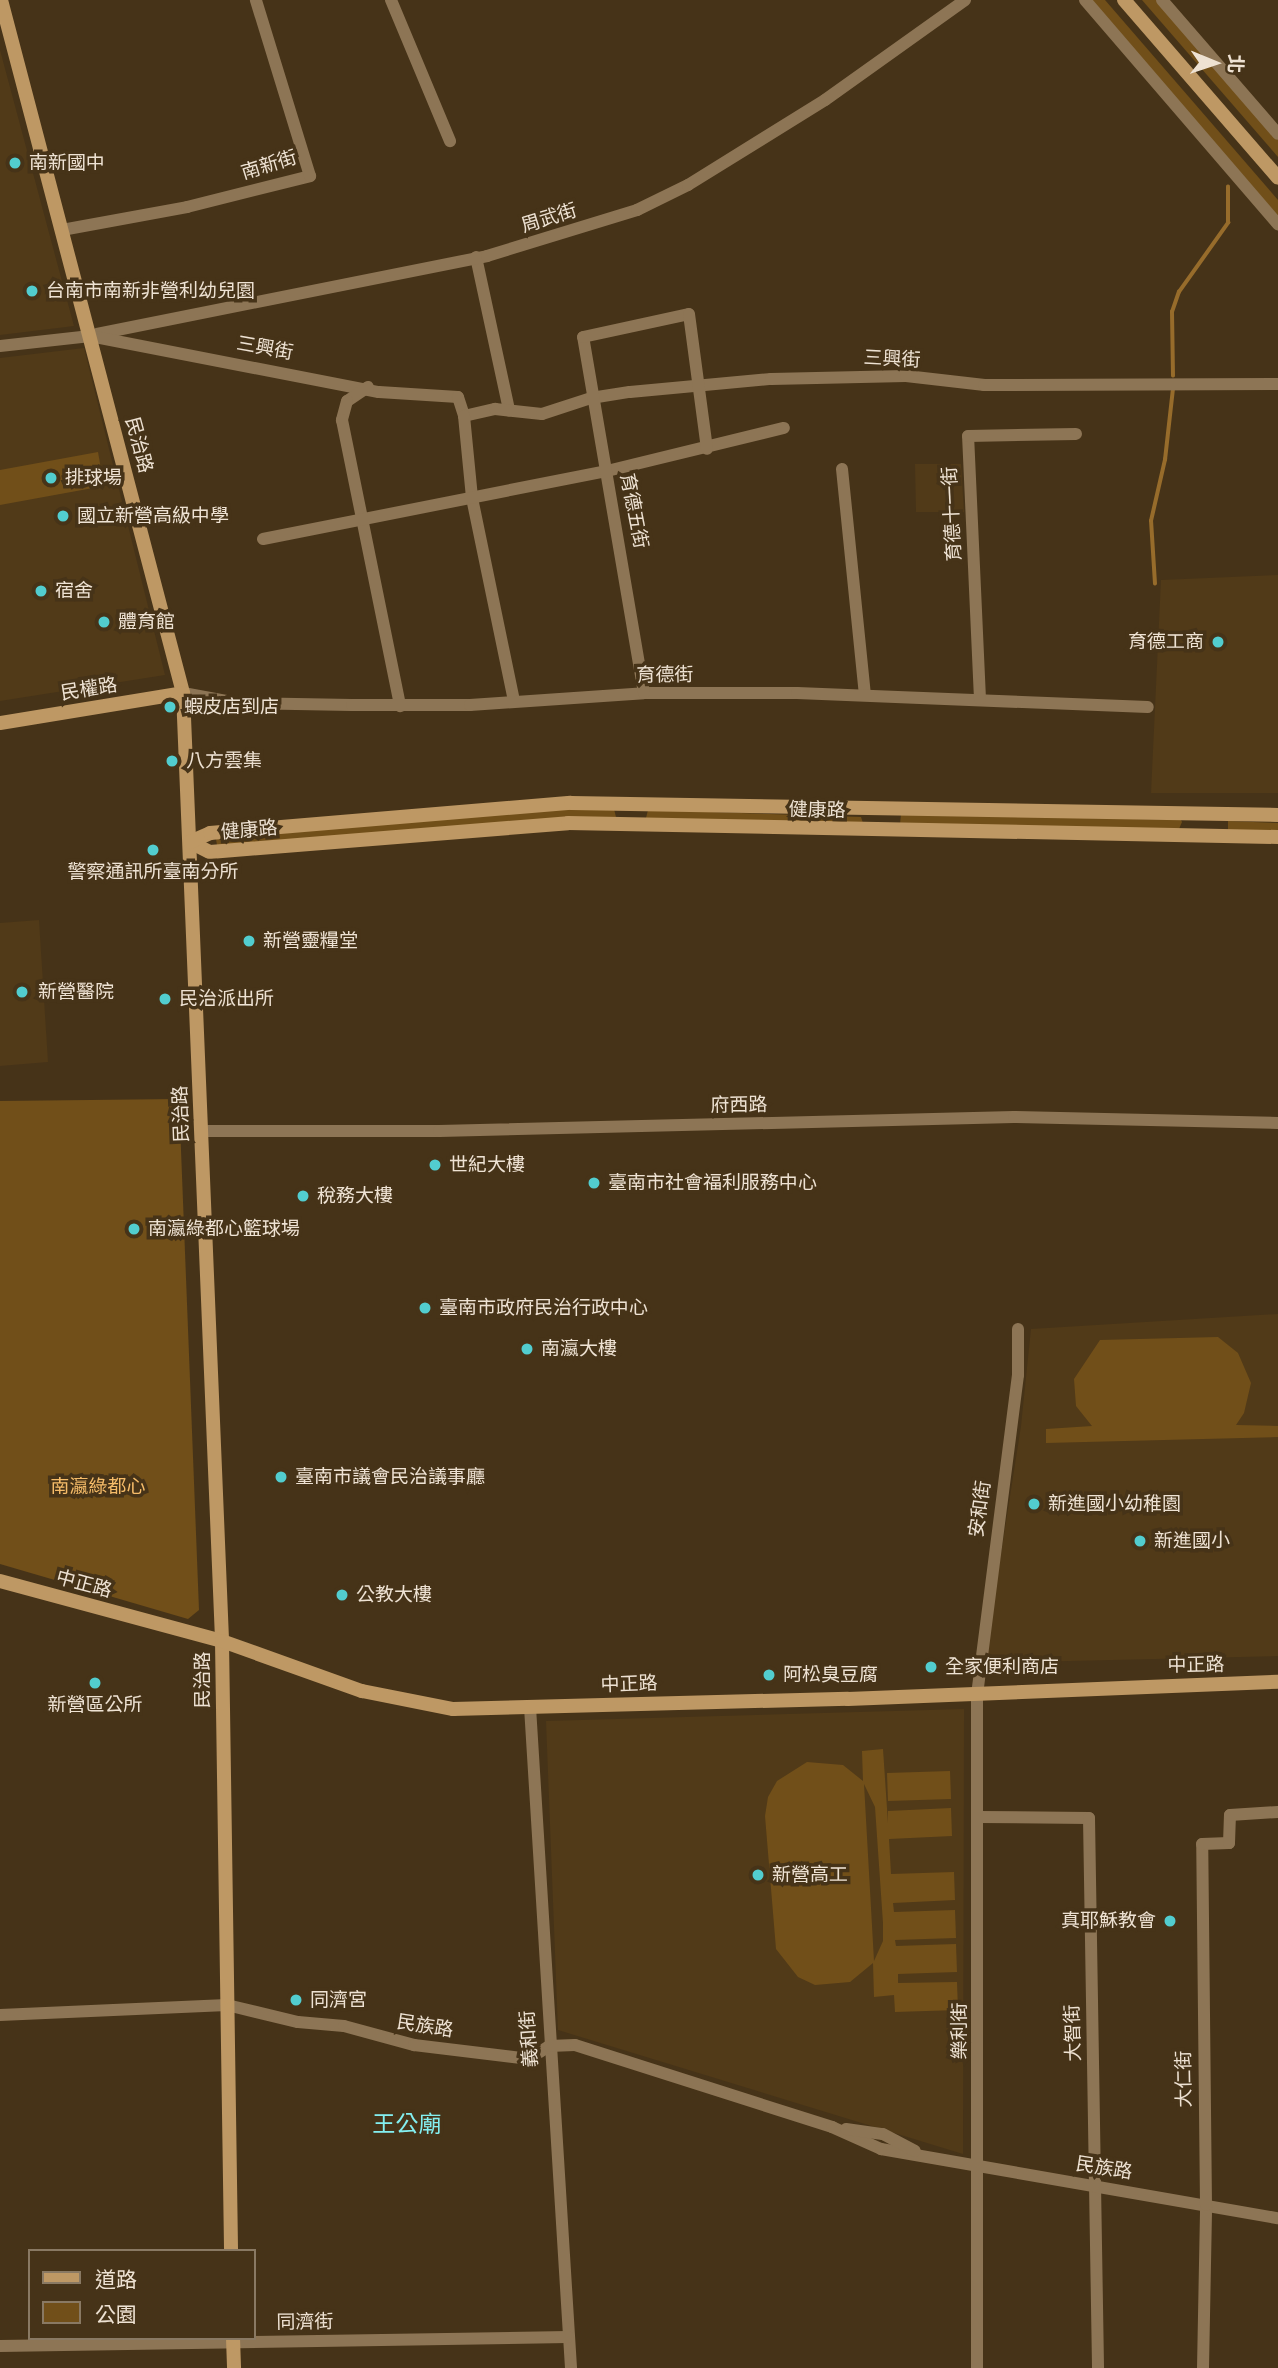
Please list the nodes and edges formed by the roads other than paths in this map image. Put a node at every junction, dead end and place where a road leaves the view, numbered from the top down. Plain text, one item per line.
1 (1, 0) edge
2 (256, 0) edge
3 (391, 0) edge
4 (965, 0) edge
5 (1085, 0) edge
6 (1124, 0) edge
7 (1162, 0) edge
8 (1278, 134) edge
9 (450, 141) dead end
10 (1278, 178) edge
11 (1278, 224) edge
12 (62, 230) junction
13 (476, 257) junction
14 (90, 336) junction
15 (0, 346) edge
16 (1278, 384) edge
17 (368, 387) junction
18 (701, 389) junction
19 (591, 398) junction
20 (509, 410) junction
21 (464, 416) junction
22 (784, 428) dead end
23 (1076, 433) dead end
24 (707, 449) junction
25 (842, 469) dead end
26 (607, 471) junction
27 (472, 498) junction
28 (360, 521) junction
29 (263, 539) dead end
30 (183, 693) junction
31 (644, 693) junction
32 (865, 694) junction
33 (980, 699) junction
34 (514, 700) junction
35 (400, 705) junction
36 (1148, 707) dead end
37 (0, 723) edge
38 (632, 805) junction
39 (1278, 816) edge
40 (632, 825) junction
41 (1278, 837) edge
42 (190, 842) junction
43 (1278, 1123) edge
44 (201, 1131) junction
45 (1018, 1329) dead end
46 (0, 1581) edge
47 (222, 1642) junction
48 (1278, 1682) edge
49 (977, 1695) junction
50 (530, 1707) junction
51 (1278, 1812) edge
52 (978, 1817) junction
53 (227, 2004) junction
54 (0, 2015) edge
55 (549, 2046) junction
56 (978, 2168) junction
57 (1097, 2186) junction
58 (1206, 2205) junction
59 (1278, 2218) edge
60 (231, 2249) edge
61 (568, 2337) junction
62 (233, 2340) edge
63 (256, 2340) edge
64 (0, 2346) edge
65 (1098, 2362) edge
66 (234, 2368) edge
67 (571, 2368) edge
68 (977, 2368) edge
69 (1203, 2368) edge

1 - 12 street, 民治路
2 - 12 street, 南新街
3 - 9 street
4 - 13 street, 周武街
5 - 11 street
6 - 10 street
7 - 8 street
12 - 14 street, 民治路
13 - 14 street, 周武街
13 - 20 street
14 - 15 street, 三興街
14 - 17 street, 三興街
14 - 30 street, 民治路
16 - 18 street, 三興街
17 - 21 street, 三興街
17 - 28 street
18 - 19 street, 三興街
18 - 19 street, 育德五街
18 - 24 street
19 - 20 street, 三興街
19 - 26 street, 育德五街
20 - 21 street, 三興街
21 - 27 street
22 - 24 street
23 - 33 street, 育德十一街
24 - 26 street
25 - 32 street
26 - 27 street
26 - 31 street, 育德五街
27 - 28 street
27 - 34 street
28 - 29 street
28 - 35 street
30 - 35 street, 育德街
30 - 37 street, 民權路
30 - 42 street, 民治路
31 - 32 street, 育德街
31 - 34 street, 育德街
32 - 33 street, 育德街
33 - 36 street, 育德街
34 - 35 street, 育德街
38 - 39 street, 健康路
38 - 40 street
38 - 42 street, 健康路
40 - 41 street, 健康路
40 - 42 street, 健康路
42 - 44 street, 民治路
43 - 44 street, 府西路
44 - 47 street, 民治路
45 - 49 street, 安和街
46 - 47 street, 中正路
47 - 50 street, 中正路
47 - 53 street, 民治路
48 - 49 street, 中正路
49 - 50 street, 中正路
49 - 52 street, 樂利街
50 - 55 street, 義和街
51 - 58 street, 大仁街
52 - 56 street, 樂利街
52 - 57 street, 大智街
53 - 54 street, 民族路
53 - 55 street, 民族路
53 - 60 street, 民治路
55 - 56 street, 民族路
55 - 61 street, 義和街
56 - 57 street, 民族路
56 - 68 street, 樂利街
57 - 58 street, 民族路
57 - 65 street, 大智街
58 - 59 street, 民族路
58 - 69 street, 大仁街
61 - 63 street, 同濟街
61 - 67 street, 義和街
62 - 64 street, 同濟街
62 - 66 street

